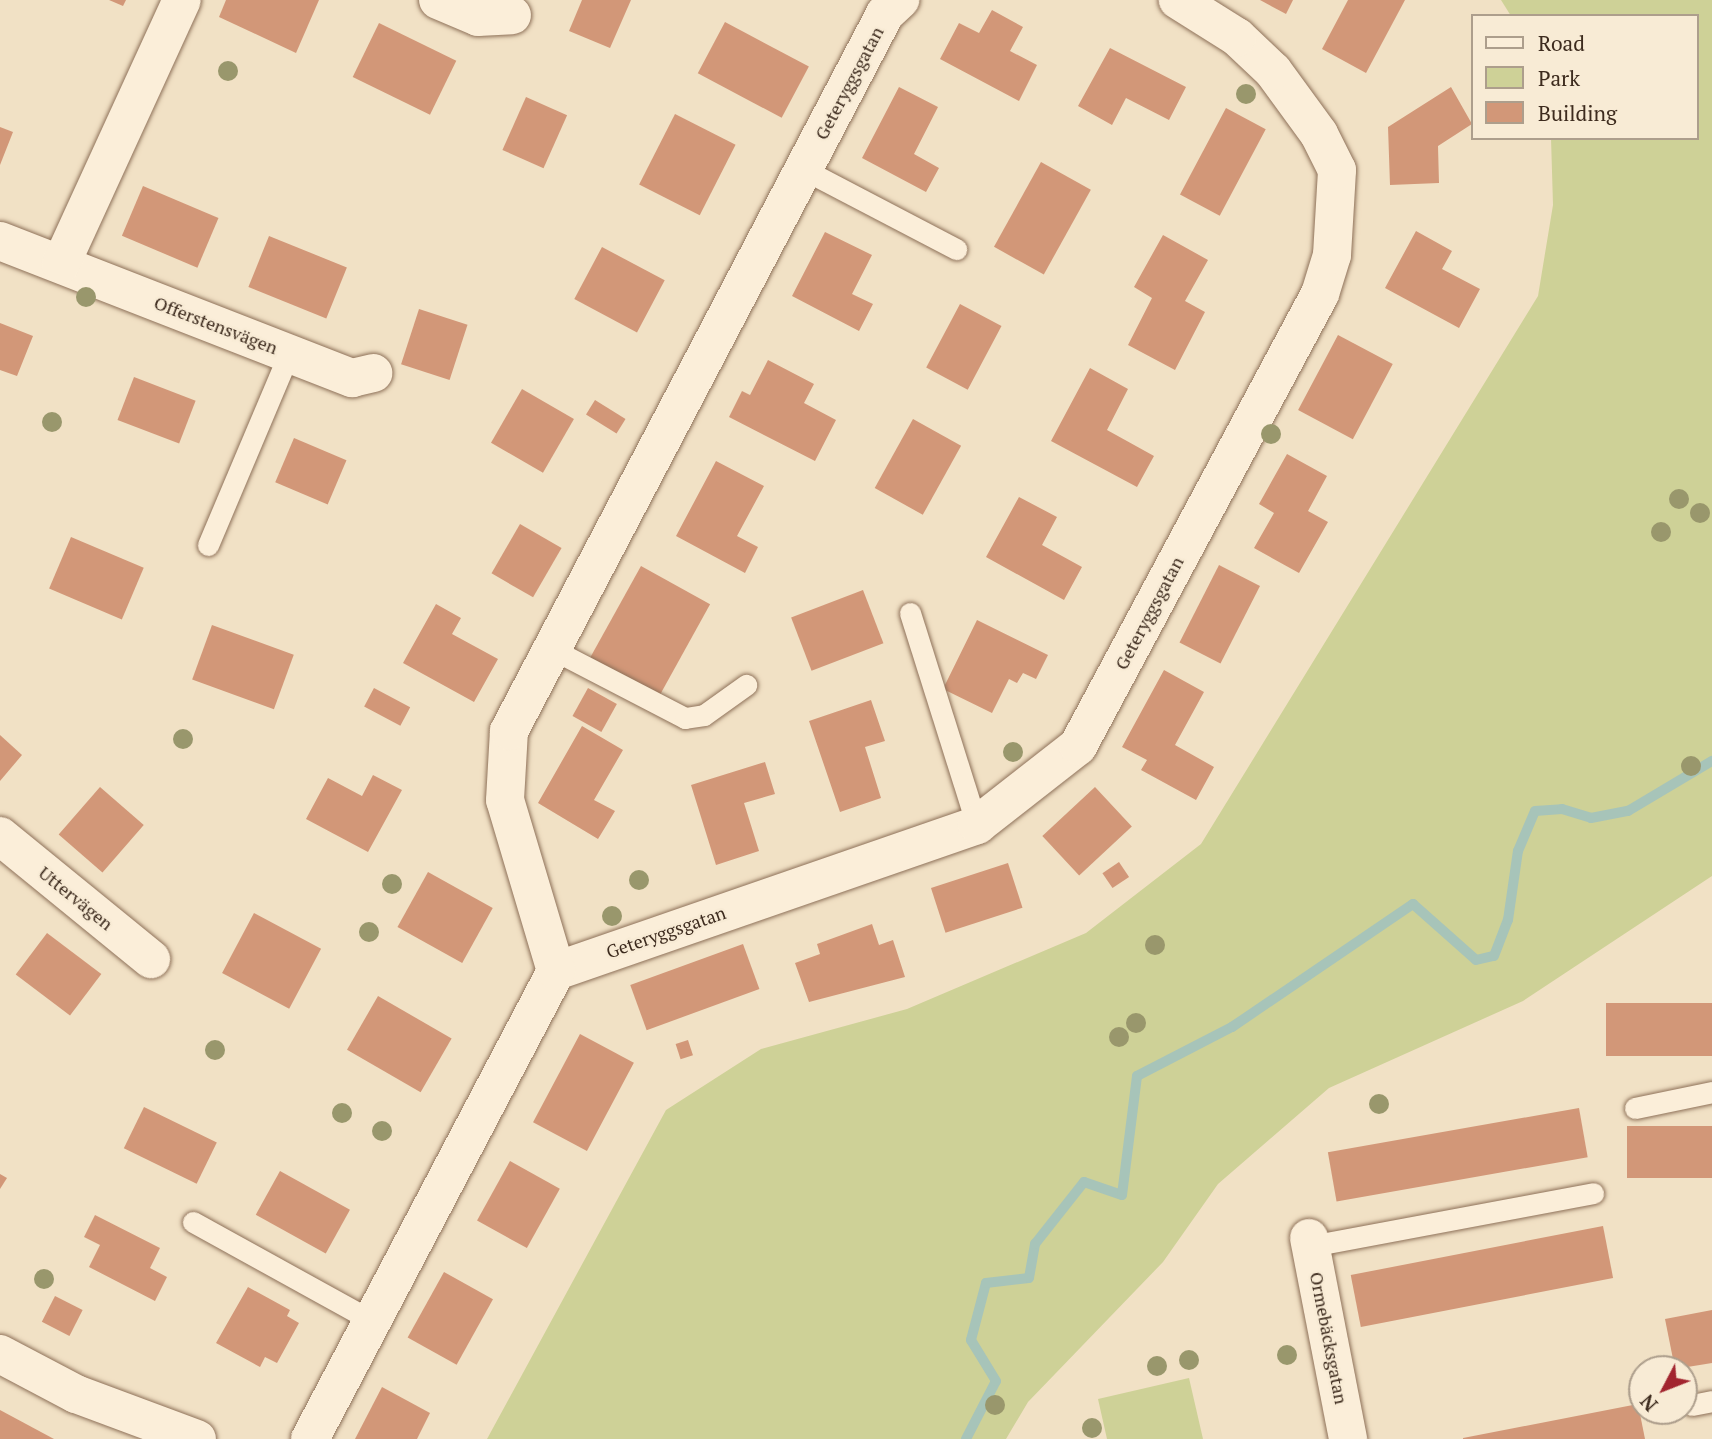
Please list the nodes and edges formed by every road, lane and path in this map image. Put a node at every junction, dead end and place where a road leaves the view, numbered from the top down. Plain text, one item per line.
1 (182, 0) edge
2 (438, 0) edge
3 (900, 0) edge
4 (1178, 0) edge
5 (512, 15) dead end
6 (803, 169) junction
7 (0, 241) edge
8 (956, 249) dead end
9 (61, 264) junction
10 (289, 353) junction
11 (373, 373) dead end
12 (208, 545) dead end
13 (910, 613) dead end
14 (550, 648) junction
15 (746, 685) dead end
16 (977, 825) junction
17 (0, 836) edge
18 (151, 960) dead end
19 (555, 971) junction
20 (1712, 1092) edge
21 (1635, 1108) dead end
22 (1593, 1194) dead end
23 (193, 1222) dead end
24 (1310, 1242) joint
25 (372, 1321) junction
26 (0, 1354) edge
27 (197, 1439) edge
28 (310, 1439) edge
29 (1348, 1439) edge

1 - 9 street
2 - 5 street
3 - 6 street, Geteryggsgatan
4 - 16 street, Geteryggsgatan
6 - 8 lane
6 - 14 street, Geteryggsgatan
7 - 9 street, Offerstensvägen
9 - 10 street, Offerstensvägen
10 - 11 street, Offerstensvägen
10 - 12 lane
13 - 16 lane
14 - 15 lane
14 - 19 street, Geteryggsgatan
16 - 19 street, Geteryggsgatan
17 - 18 street, Uttervägen
19 - 25 street
20 - 21 lane
22 - 24 lane
23 - 25 lane
24 - 29 street, Ormebäcksgatan
25 - 28 street
26 - 27 street

